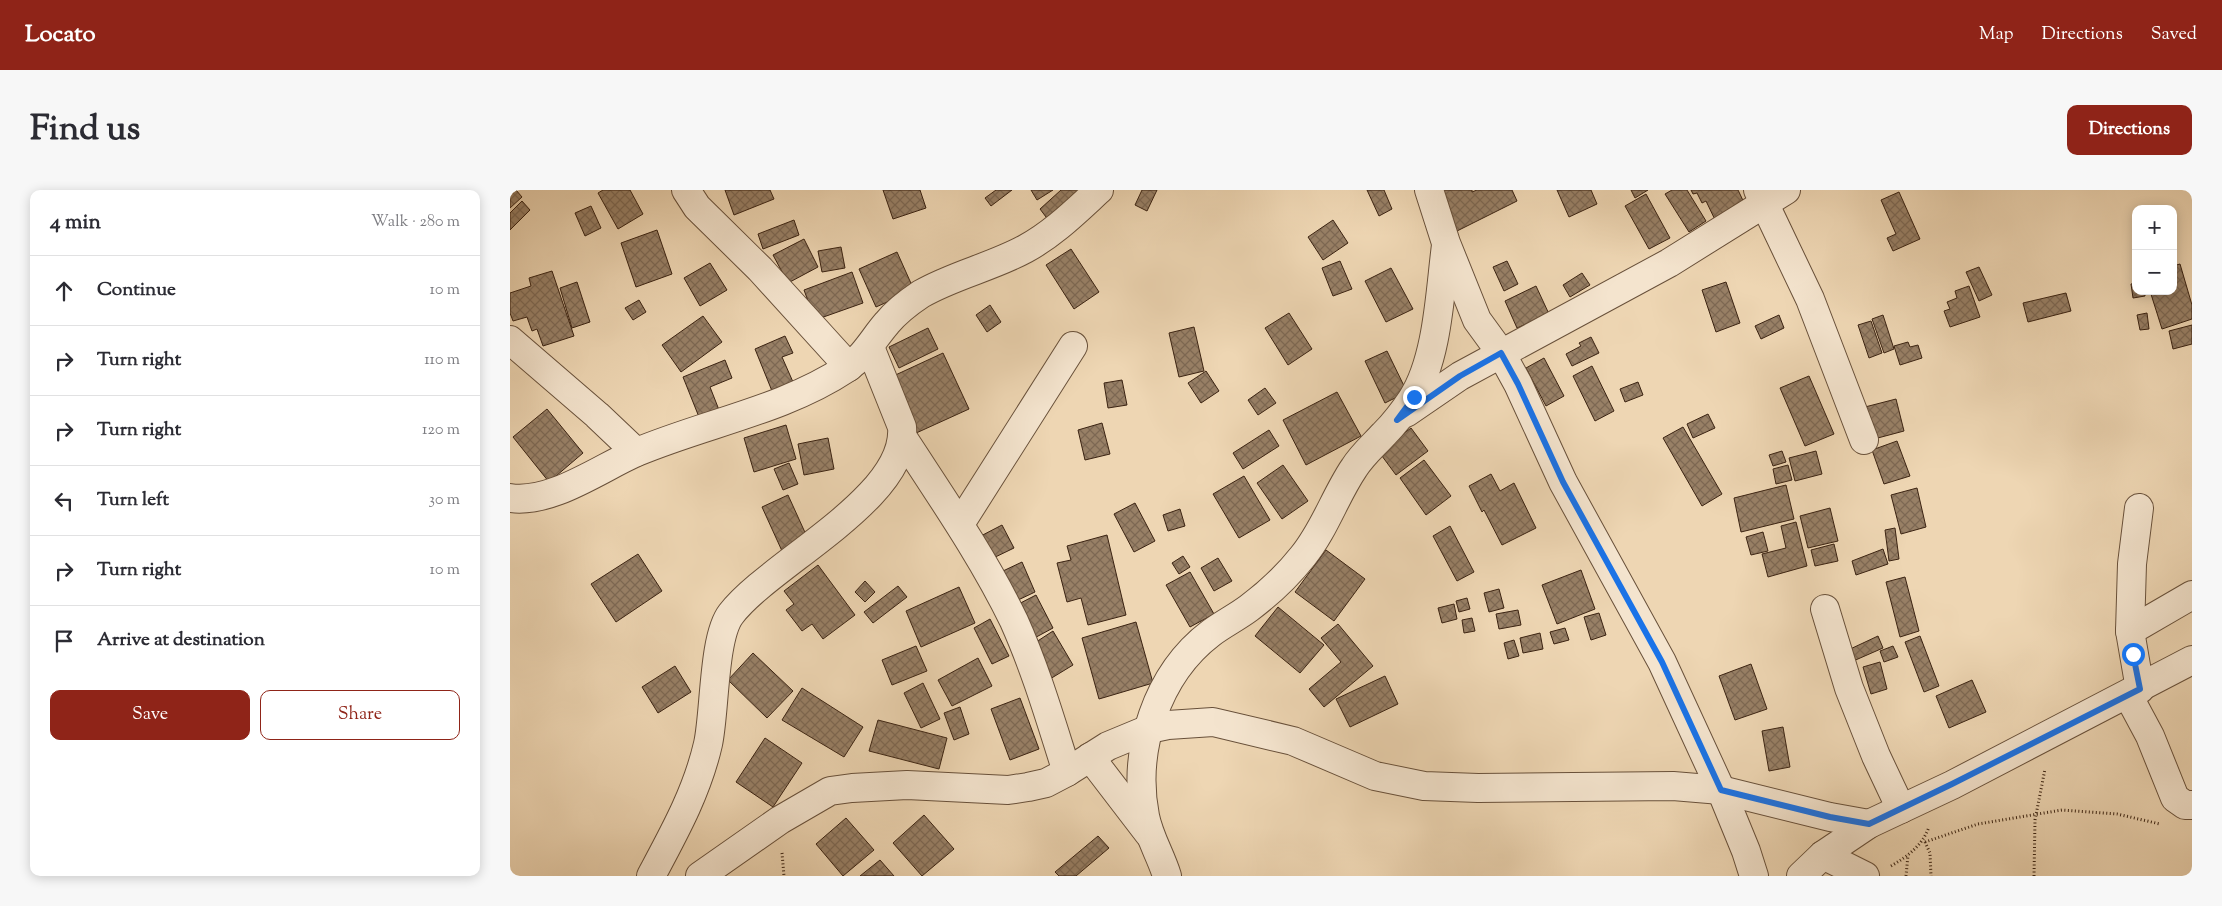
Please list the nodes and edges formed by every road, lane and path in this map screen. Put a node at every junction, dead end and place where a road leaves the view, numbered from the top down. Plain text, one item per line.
1 (686, 190) edge
2 (1099, 190) edge
3 (1429, 190) edge
4 (1769, 195) edge
5 (1446, 243) junction
6 (510, 340) edge
7 (1073, 346) dead end
8 (870, 347) junction
9 (1501, 353) junction
10 (849, 368) junction
11 (1397, 420) junction
12 (903, 438) junction
13 (1864, 440) dead end
14 (636, 452) junction
15 (510, 498) edge
16 (2139, 508) dead end
17 (960, 524) junction
18 (2192, 595) edge
19 (1825, 610) dead end
20 (2130, 631) junction
21 (2192, 660) edge
22 (2134, 692) junction
23 (1149, 729) junction
24 (2046, 763) dead end
25 (1079, 765) junction
26 (1721, 790) junction
27 (2189, 805) edge
28 (1901, 809) junction
29 (2036, 814) junction
30 (1869, 824) junction
31 (1152, 837) junction
32 (1908, 854) dead end
33 (1823, 855) junction
34 (651, 876) edge
35 (700, 876) edge
36 (1167, 876) edge
37 (1754, 876) edge
38 (1801, 876) edge
39 (1865, 876) edge
40 (1906, 876) edge
41 (1931, 876) edge
42 (2034, 876) edge

1 - 10 street
2 - 8 street
3 - 5 street
4 - 9 street
4 - 13 street
5 - 9 street
5 - 11 street
6 - 14 street
7 - 17 street
8 - 10 street
8 - 12 street
9 - 11 street
9 - 26 street
10 - 14 street
11 - 23 street
12 - 17 street
12 - 34 street
14 - 15 street
16 - 20 street
17 - 25 street
18 - 20 street
19 - 28 street
20 - 22 street
21 - 22 street
22 - 27 street
22 - 28 street
23 - 25 street
23 - 26 street
23 - 31 street
24 - 29 path
25 - 31 street
25 - 35 street
26 - 30 street
26 - 37 street
27 - 29 path
28 - 30 street
29 - 41 path
29 - 42 path
30 - 33 street
31 - 36 street
32 - 40 path
33 - 38 street
33 - 39 street

